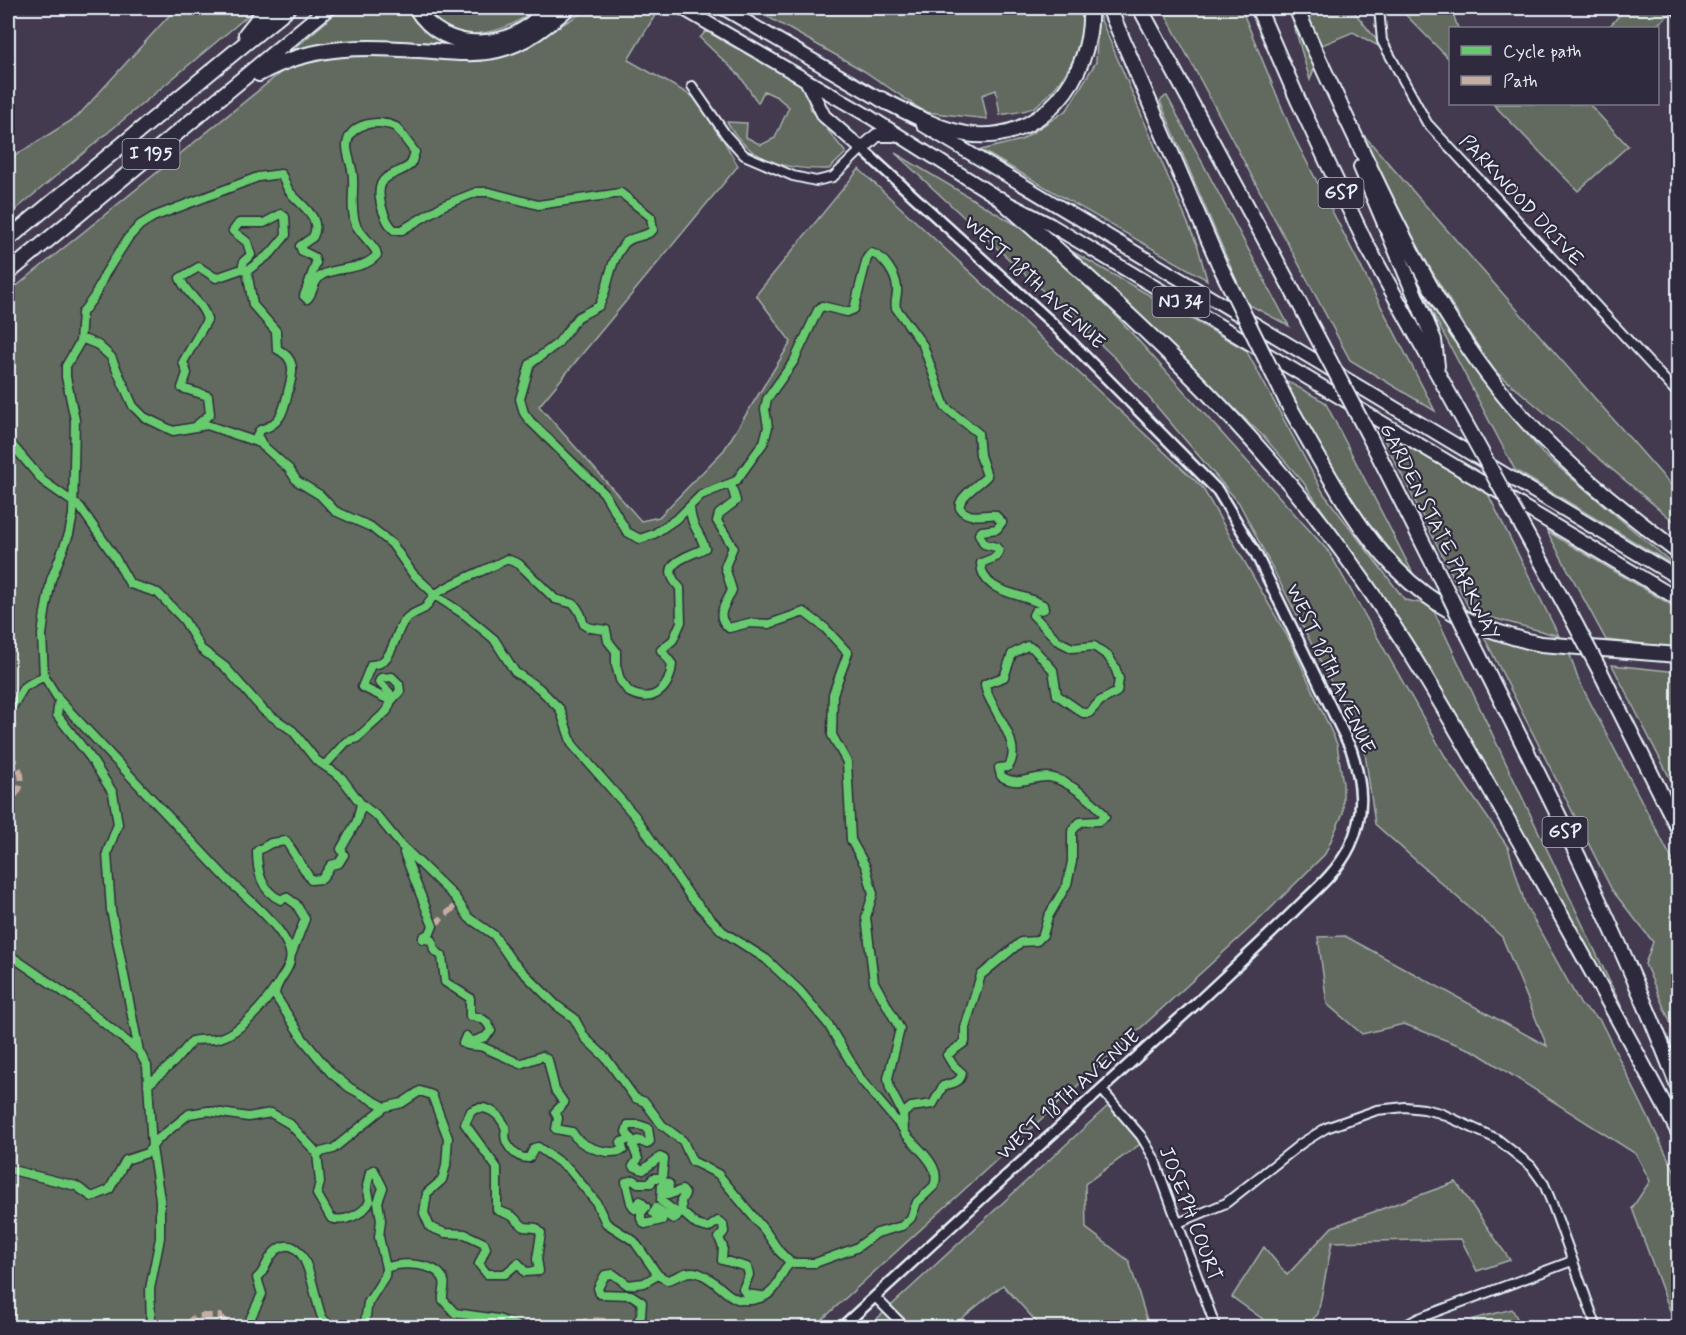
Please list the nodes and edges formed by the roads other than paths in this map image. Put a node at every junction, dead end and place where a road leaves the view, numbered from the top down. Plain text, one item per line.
1 (267, 8) edge
2 (288, 8) edge
3 (328, 8) edge
4 (416, 8) edge
5 (545, 8) edge
6 (568, 8) edge
7 (682, 8) edge
8 (723, 8) edge
9 (1090, 8) edge
10 (1109, 8) edge
11 (1140, 8) edge
12 (1258, 8) edge
13 (1296, 8) edge
14 (1379, 8) edge
15 (222, 61) junction
16 (806, 80) junction
17 (692, 86) dead end
18 (225, 93) junction
19 (880, 99) junction
20 (1342, 112) junction
21 (897, 136) junction
22 (862, 149) junction
23 (1000, 199) junction
24 (8, 239) edge
25 (8, 273) edge
26 (1438, 371) junction
27 (1678, 394) edge
28 (1678, 552) edge
29 (1678, 578) edge
30 (1678, 598) edge
31 (1678, 655) edge
32 (1678, 828) edge
33 (1678, 1086) edge
34 (1101, 1089) junction
35 (1678, 1131) edge
36 (1178, 1223) junction
37 (1572, 1261) junction
38 (874, 1297) junction
39 (841, 1328) edge
40 (906, 1328) edge
41 (1216, 1328) edge
42 (1400, 1328) edge
43 (1597, 1328) edge

1 - 15 highway
2 - 15 highway, I 195
3 - 18 highway, I 195
4 - 5 highway
6 - 18 highway
7 - 16 highway, NJ 34
8 - 19 highway, NJ 34
9 - 19 highway
10 - 31 highway, bridge
11 - 33 highway, GARDEN STATE PARKWAY / GSP, bridge
12 - 26 highway, GSP
13 - 20 highway
14 - 27 street, PARKWOOD DRIVE
15 - 24 highway, I 195
16 - 21 highway, NJ 34
16 - 22 highway
17 - 22 street
18 - 25 highway, I 195
19 - 29 highway, NJ 34
20 - 26 highway
20 - 28 highway
21 - 22 highway
21 - 23 highway, NJ 34
22 - 34 street, WEST 18TH AVENUE
23 - 30 highway, NJ 34
23 - 35 highway
26 - 32 highway, GSP, bridge
34 - 36 street, JOSEPH COURT
34 - 38 street, WEST 18TH AVENUE
36 - 37 street
36 - 41 street, JOSEPH COURT
37 - 42 street
37 - 43 street
38 - 39 street, WEST 18TH AVENUE
38 - 40 street

